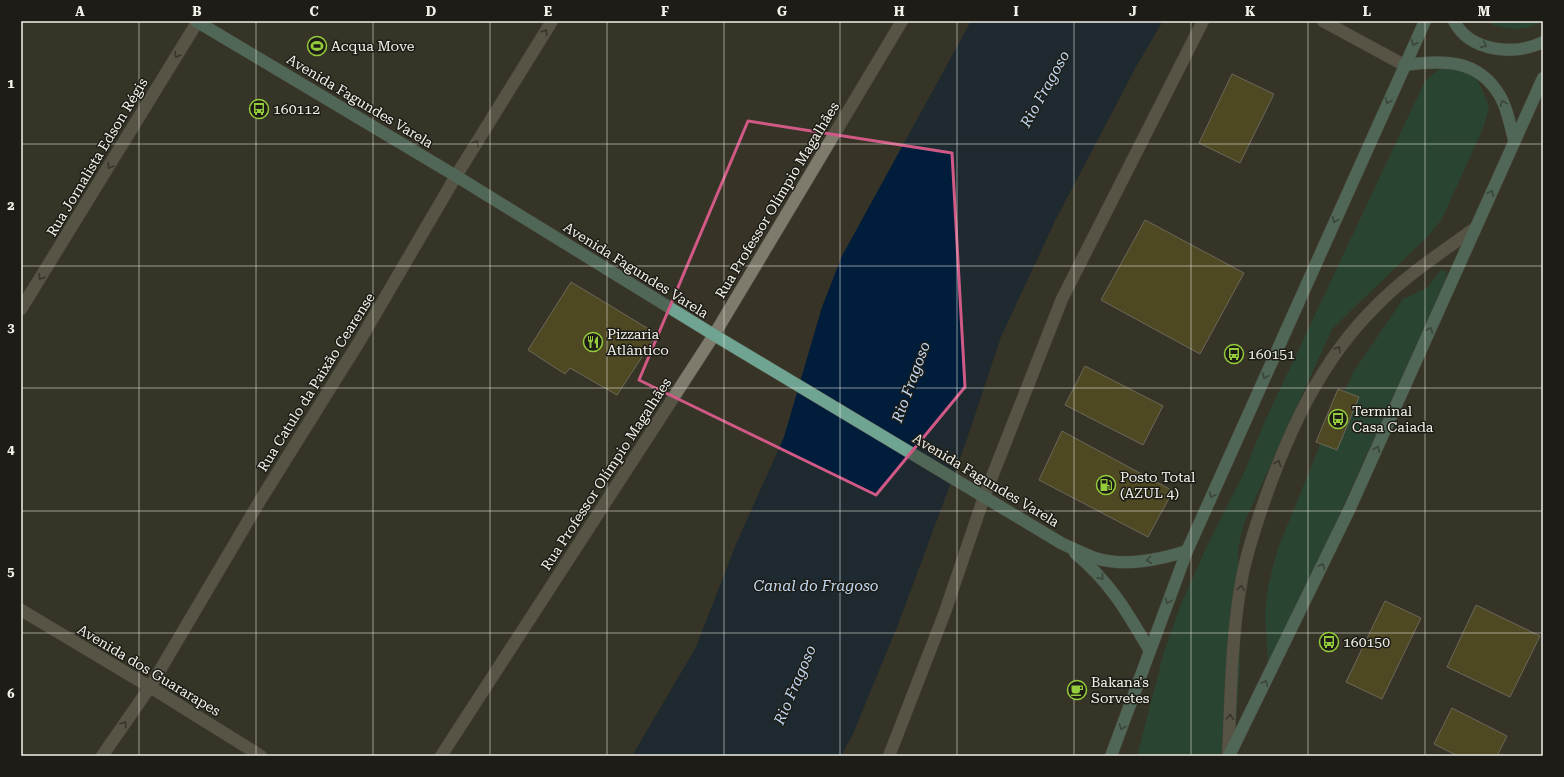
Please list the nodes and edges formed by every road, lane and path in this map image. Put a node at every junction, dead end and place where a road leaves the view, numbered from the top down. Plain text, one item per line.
1 (198, 21) edge
2 (552, 21) edge
3 (902, 21) edge
4 (1203, 21) edge
5 (1323, 21) edge
6 (1425, 21) edge
7 (1454, 21) edge
8 (1543, 42) edge
9 (1404, 65) junction
10 (1543, 78) edge
11 (1514, 140) junction
12 (456, 176) junction
13 (1475, 228) junction
14 (21, 309) edge
15 (714, 335) junction
16 (984, 497) junction
17 (1061, 543) junction
18 (1187, 552) junction
19 (21, 610) edge
20 (1150, 651) junction
21 (150, 687) junction
22 (102, 756) edge
23 (261, 756) edge
24 (442, 756) edge
25 (889, 756) edge
26 (1111, 756) edge
27 (1229, 756) edge

1 - 12 main road, Avenida Fagundes Varela
1 -> 14 street, Rua Jornalista Edson Régis
12 -> 2 street, Rua Catulo da Paixão Cearense
3 - 15 street, Rua Professor Olímpio Magalhães
4 - 16 street
5 - 9 street
6 -> 9 main road
7 -> 8 main road
11 -> 9 main road
9 -> 18 main road
10 - 11 main road
13 -> 11 main road
12 - 15 main road, Avenida Fagundes Varela
12 - 21 street, Rua Catulo da Paixão Cearense
27 -> 13 main road
27 -> 13 street
15 - 16 main road, Avenida Fagundes Varela
15 - 24 street, Rua Professor Olímpio Magalhães
16 - 17 main road, Avenida Fagundes Varela
16 - 25 street
18 -> 17 main road, Avenida Fagundes Varela
17 -> 20 main road, Avenida Fagundes Varela
18 -> 20 main road
19 - 21 street, Avenida dos Guararapes
20 -> 26 main road
22 -> 21 street, Rua Catulo da Paixão Cearense
21 - 23 street, Avenida dos Guararapes

